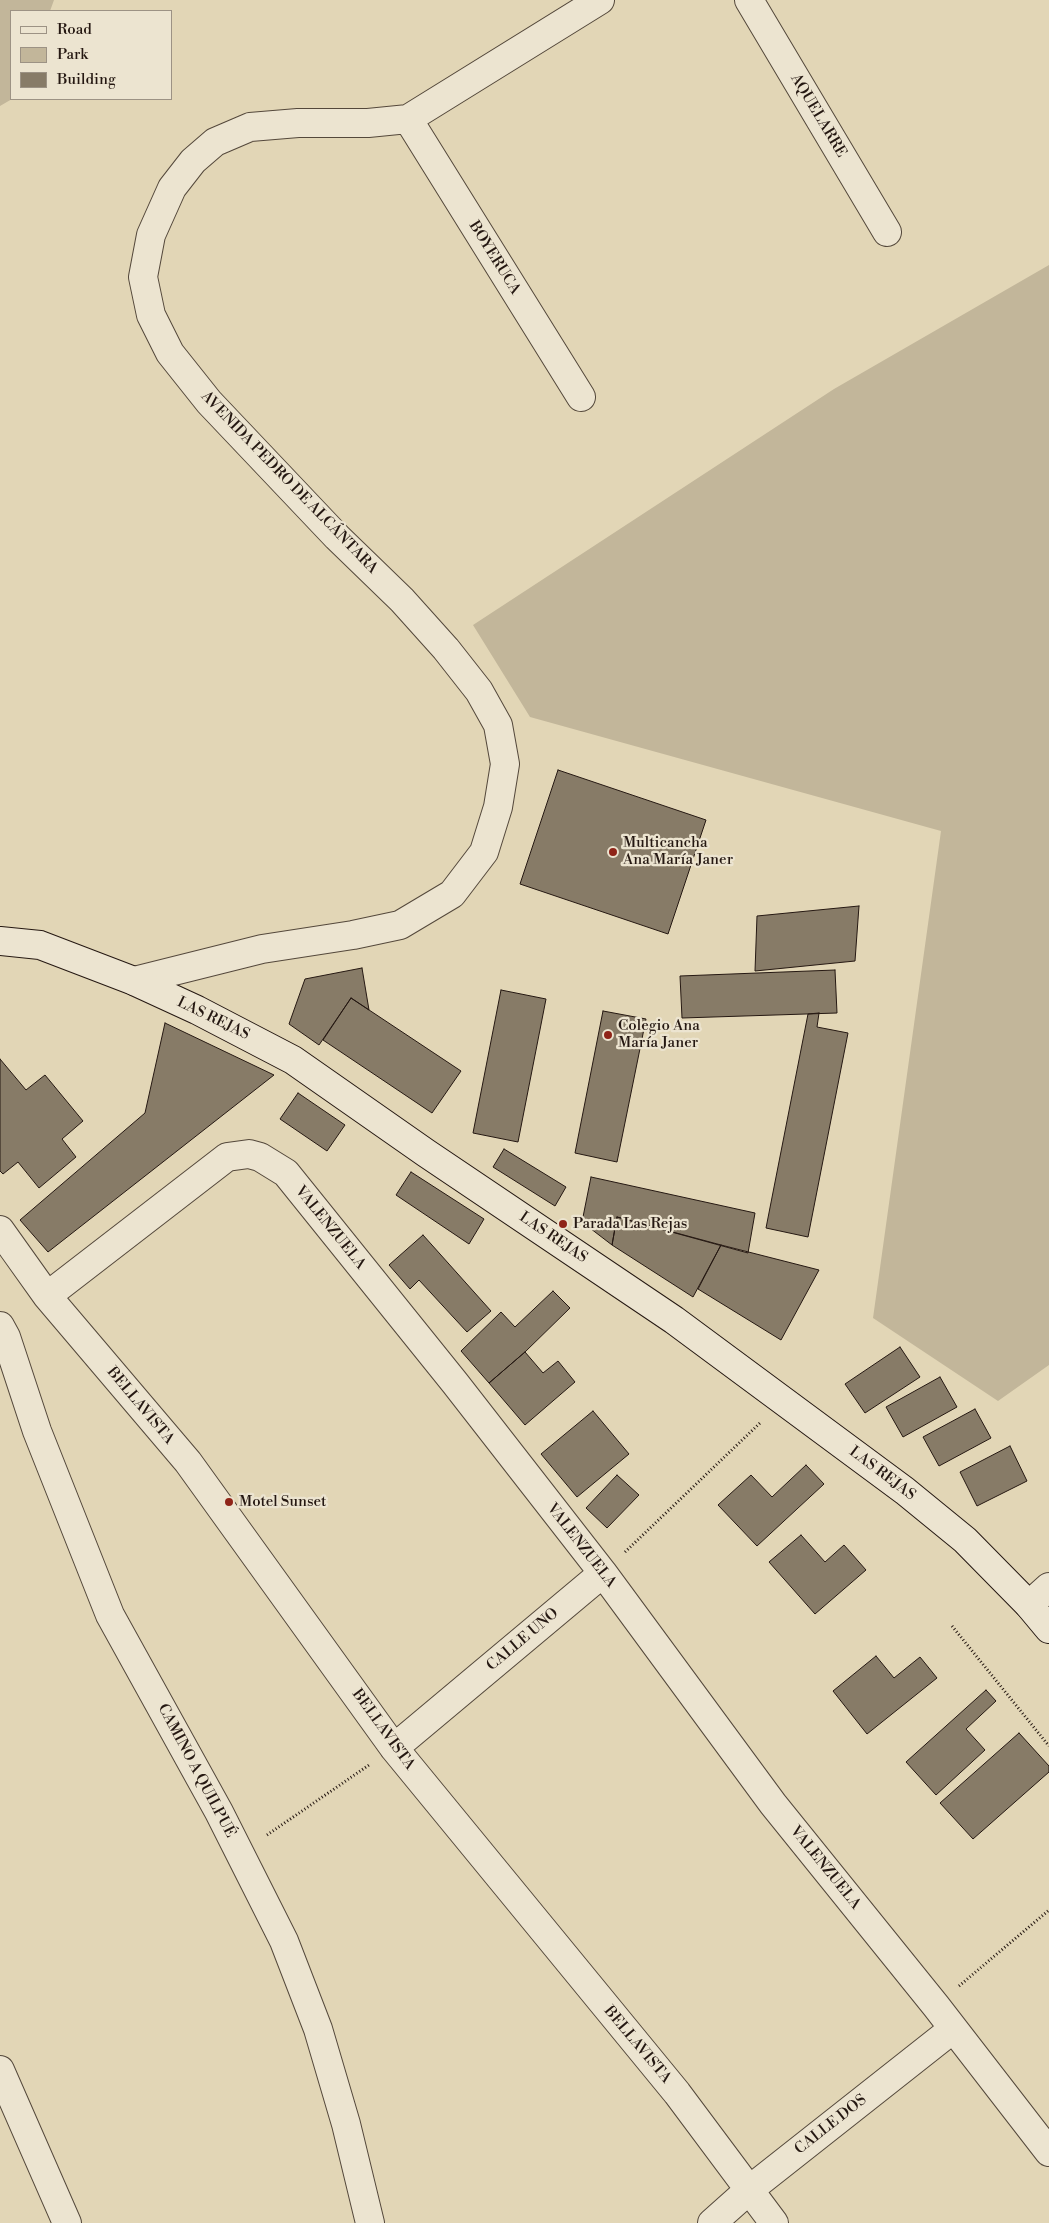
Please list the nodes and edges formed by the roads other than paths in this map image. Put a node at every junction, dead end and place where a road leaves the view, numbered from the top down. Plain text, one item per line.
1 (600, 0) edge
2 (749, 0) edge
3 (408, 119) junction
4 (887, 232) dead end
5 (581, 397) dead end
6 (0, 941) edge
7 (134, 981) junction
8 (0, 1230) edge
9 (47, 1296) junction
10 (0, 1326) edge
11 (603, 1573) junction
12 (1049, 1587) edge
13 (1029, 1605) junction
14 (1049, 1629) edge
15 (394, 1748) junction
16 (953, 2029) junction
17 (0, 2070) edge
18 (1049, 2152) edge
19 (749, 2190) junction
20 (66, 2223) edge
21 (370, 2223) edge
22 (712, 2223) edge
23 (774, 2223) edge

1 - 3 street, AVENIDA PEDRO DE ALCÁNTARA
2 - 4 street, AQUELARRE
3 - 5 street, BOYERUCA
3 - 7 street, AVENIDA PEDRO DE ALCÁNTARA
6 - 7 street, LAS REJAS
7 - 13 street, LAS REJAS
8 - 9 street, BELLAVISTA
9 - 11 street, VALENZUELA
9 - 15 street, BELLAVISTA
10 - 21 street, CAMINO A QUILPUÉ
11 - 15 street, CALLE UNO
11 - 16 street, VALENZUELA
12 - 13 street
13 - 14 street, LAS REJAS
15 - 19 street, BELLAVISTA
16 - 18 street, VALENZUELA
16 - 19 street, CALLE DOS
17 - 20 street
19 - 22 street, CALLE DOS
19 - 23 street, BELLAVISTA

